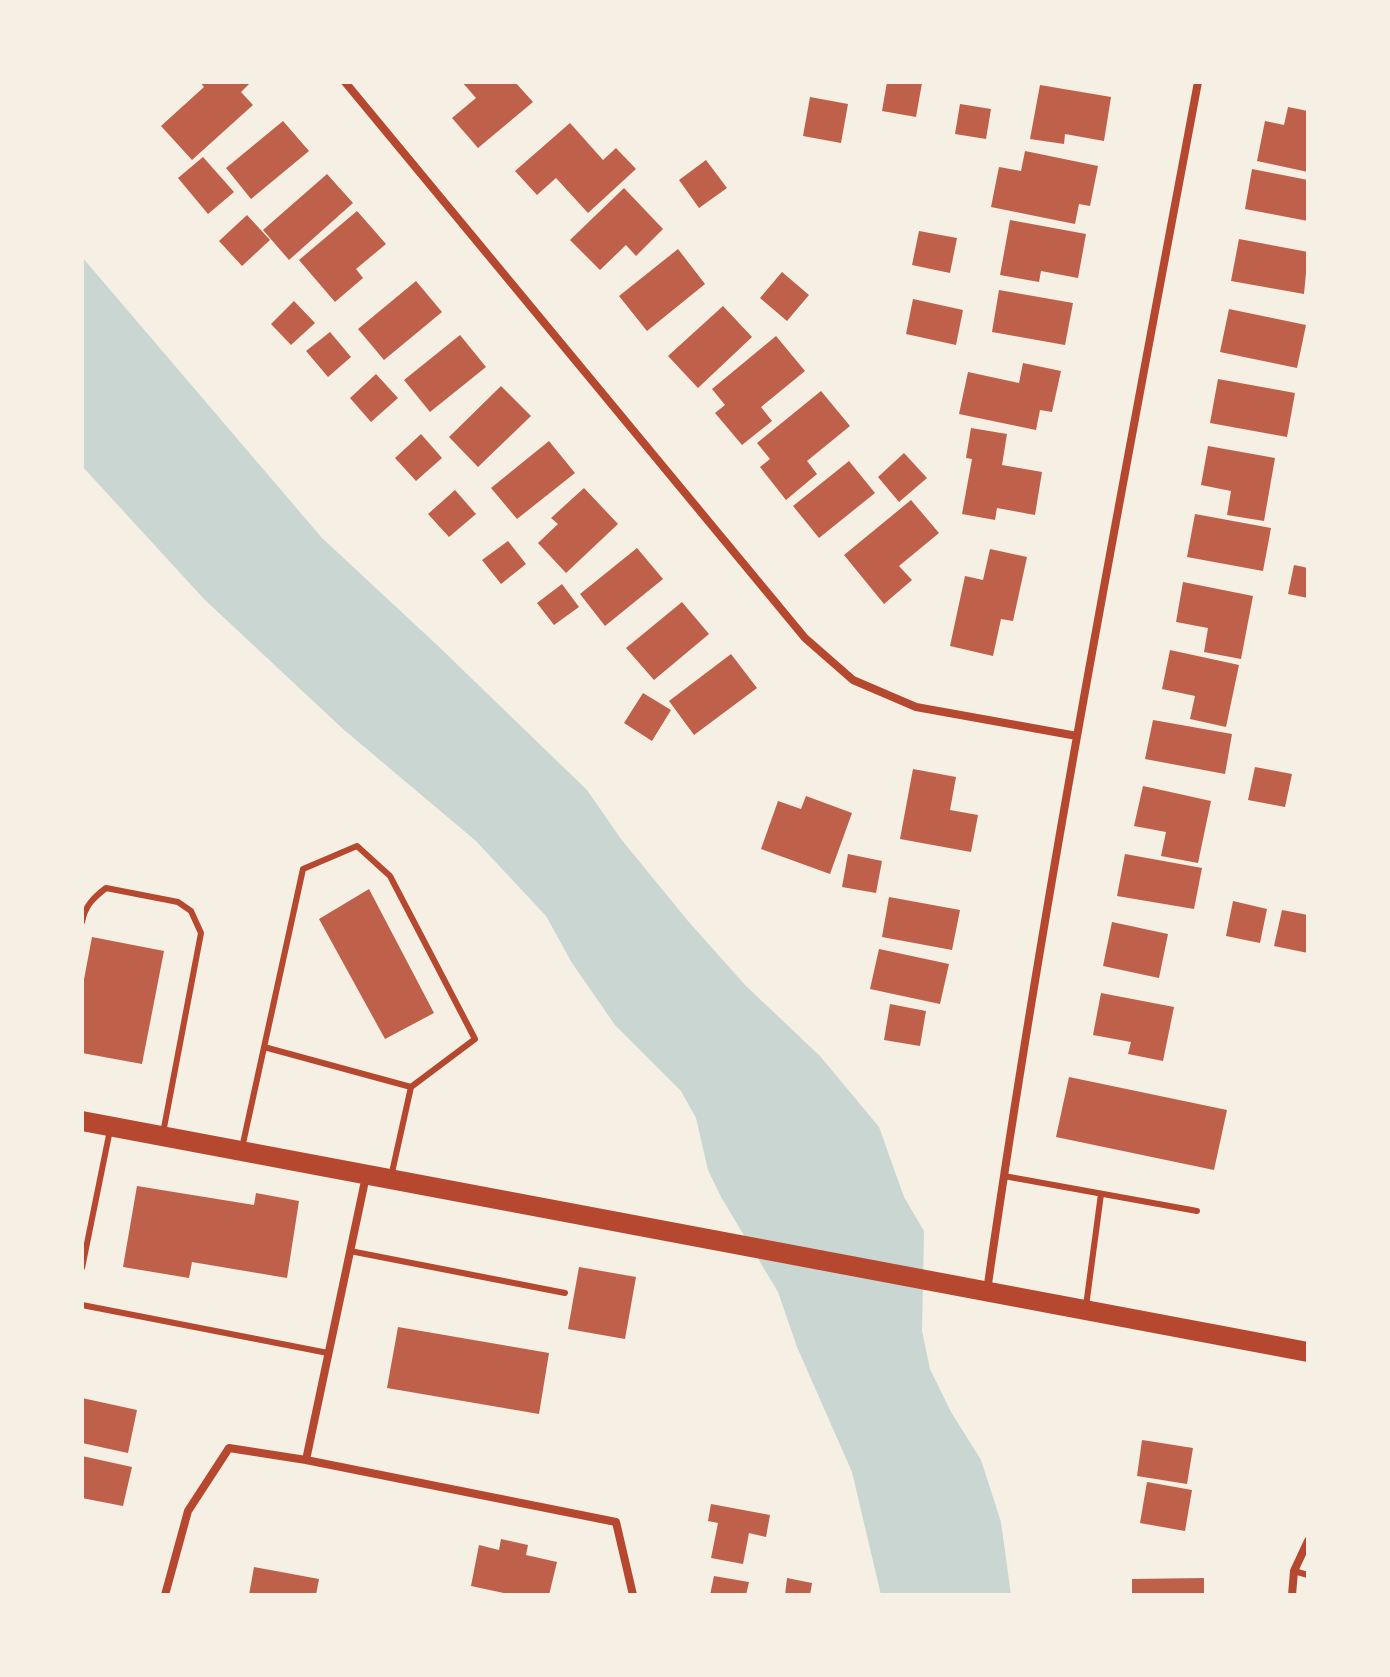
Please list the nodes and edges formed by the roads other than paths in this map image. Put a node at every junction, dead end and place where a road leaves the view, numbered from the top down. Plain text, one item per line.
1 (1198, 82) edge
2 (348, 83) edge
3 (1077, 736) junction
4 (82, 922) edge
5 (264, 1047) junction
6 (411, 1087) junction
7 (82, 1121) edge
8 (111, 1127) junction
9 (162, 1136) junction
10 (241, 1152) junction
11 (367, 1176) junction
12 (1004, 1176) junction
13 (391, 1180) junction
14 (1101, 1194) junction
15 (1197, 1211) dead end
16 (350, 1251) junction
17 (82, 1268) edge
18 (987, 1292) junction
19 (565, 1293) dead end
20 (82, 1305) edge
21 (1085, 1311) junction
22 (1308, 1352) edge
23 (328, 1353) junction
24 (306, 1460) junction
25 (1308, 1541) edge
26 (1294, 1571) junction
27 (1308, 1575) edge
28 (165, 1595) edge
29 (633, 1595) edge
30 (1292, 1595) edge

1 - 3 street
2 - 3 street
3 - 12 street
4 - 9 lane
5 - 6 lane
5 - 6 lane
5 - 10 lane
6 - 13 lane
7 - 8 main road
8 - 9 main road
8 - 17 lane
9 - 10 main road
10 - 11 main road
11 - 13 main road
11 - 16 street
12 - 14 lane
12 - 18 street
13 - 18 main road
14 - 15 lane
14 - 21 lane
16 - 19 lane
16 - 23 street
18 - 21 main road
20 - 23 lane
21 - 22 main road
23 - 24 street
24 - 28 street
24 - 29 street
25 - 26 street
26 - 27 lane
26 - 30 street

